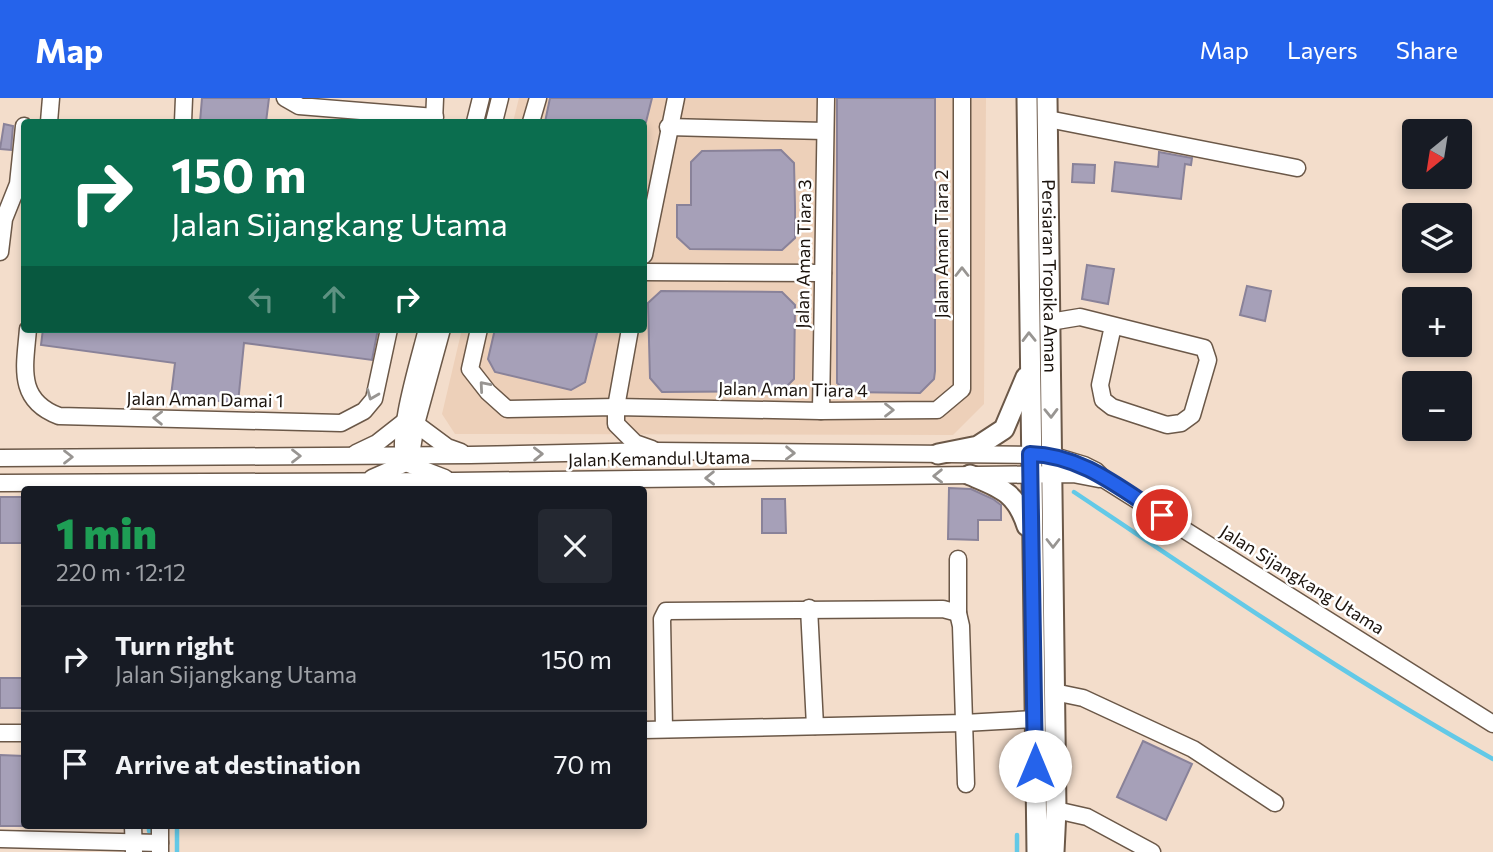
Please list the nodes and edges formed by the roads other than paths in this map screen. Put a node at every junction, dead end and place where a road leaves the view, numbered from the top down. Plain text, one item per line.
1 (51, 98) edge
2 (184, 98) edge
3 (285, 98) edge
4 (435, 98) edge
5 (481, 98) edge
6 (500, 98) edge
7 (538, 98) edge
8 (676, 98) edge
9 (826, 98) edge
10 (962, 98) edge
11 (1027, 98) edge
12 (1047, 98) edge
13 (49, 119) edge
14 (183, 119) edge
15 (425, 119) edge
16 (435, 119) edge
17 (476, 119) edge
18 (495, 119) edge
19 (532, 119) edge
20 (1048, 119) junction
21 (668, 127) junction
22 (825, 131) junction
23 (21, 157) edge
24 (1297, 168) dead end
25 (647, 239) edge
26 (0, 252) edge
27 (647, 272) edge
28 (823, 273) junction
29 (1050, 322) junction
30 (1113, 326) junction
31 (28, 333) edge
32 (388, 333) edge
33 (426, 333) edge
34 (441, 333) edge
35 (477, 333) edge
36 (629, 333) edge
37 (1029, 370) junction
38 (961, 389) joint
39 (616, 407) junction
40 (821, 411) junction
41 (411, 423) junction
42 (657, 451) junction
43 (938, 454) junction
44 (1030, 454) junction
45 (1051, 455) junction
46 (351, 456) junction
47 (470, 456) junction
48 (0, 458) edge
49 (406, 458) junction
50 (970, 475) junction
51 (1031, 475) junction
52 (1052, 475) junction
53 (1105, 480) junction
54 (363, 481) junction
55 (454, 481) junction
56 (0, 483) edge
57 (166, 486) edge
58 (1032, 540) junction
59 (958, 559) dead end
60 (809, 608) junction
61 (958, 612) junction
62 (1054, 692) junction
63 (1035, 719) junction
64 (964, 723) junction
65 (1493, 724) edge
66 (815, 726) junction
67 (663, 729) junction
68 (647, 730) edge
69 (0, 733) edge
70 (21, 733) edge
71 (966, 784) dead end
72 (1275, 803) dead end
73 (1056, 810) junction
74 (0, 839) edge
75 (133, 840) edge
76 (160, 840) edge
77 (1037, 852) edge
78 (1054, 852) edge
79 (1152, 852) edge

1 - 13 street
2 - 14 street
3 - 15 street
4 - 16 street
5 - 17 street
6 - 18 street
7 - 19 street
8 - 21 street
9 - 22 street, Jalan Aman Tiara 3
38 -> 10 street, Jalan Aman Tiara 2
37 -> 11 main road, Persiaran Tropika Aman
12 - 20 main road, Persiaran Tropika Aman
20 - 24 street
20 - 29 main road, Persiaran Tropika Aman
21 - 22 street
21 - 25 street
22 - 28 street, Jalan Aman Tiara 3
23 - 26 street
27 - 28 street
28 - 40 street, Jalan Aman Tiara 3
29 - 30 street
29 -> 45 main road, Persiaran Tropika Aman
30 - 30 street
32 -> 31 street, Jalan Aman Damai 1
33 - 41 street
34 - 41 street
39 -> 35 street, Jalan Aman Tiara 4
36 - 39 street
37 - 43 main road
37 - 44 main road, Persiaran Tropika Aman
40 -> 38 street, Jalan Aman Tiara 4
39 - 40 street, Jalan Aman Tiara 4
39 - 42 street
41 - 46 street
41 - 47 street
41 - 49 street
42 -> 43 street, Jalan Kemandul Utama
47 -> 42 street, Jalan Kemandul Utama
43 - 44 street, Jalan Kemandul Utama
44 - 45 street, Jalan Kemandul Utama
44 - 51 main road, Persiaran Tropika Aman
45 - 52 main road, Persiaran Tropika Aman
45 - 53 street, Jalan Sijangkang Utama
48 -> 46 street, Jalan Kemandul Utama
46 - 49 street, Jalan Kemandul Utama
47 - 49 street, Jalan Kemandul Utama
49 - 54 street
49 - 55 street, Jalan Kemandul Utama
50 - 51 street, Jalan Kemandul Utama
50 -> 55 street, Jalan Kemandul Utama
50 - 58 main road
51 - 52 street, Jalan Kemandul Utama
51 - 58 main road, Persiaran Tropika Aman
52 - 53 street, Jalan Kemandul Utama
52 -> 62 main road, Persiaran Tropika Aman
53 - 65 street, Jalan Sijangkang Utama
54 - 55 street
54 - 57 street
56 - 57 street
58 - 63 main road, Persiaran Tropika Aman
59 - 61 street
60 - 61 street
60 - 66 street
60 - 67 street
61 - 64 street
62 - 72 street
62 - 73 main road, Persiaran Tropika Aman
63 - 64 street
63 - 77 main road, Persiaran Tropika Aman
64 - 66 street
64 - 71 street
66 - 67 street
67 - 68 street
69 - 70 street
73 - 78 main road, Persiaran Tropika Aman
73 - 79 street
74 - 75 street
75 - 76 street

